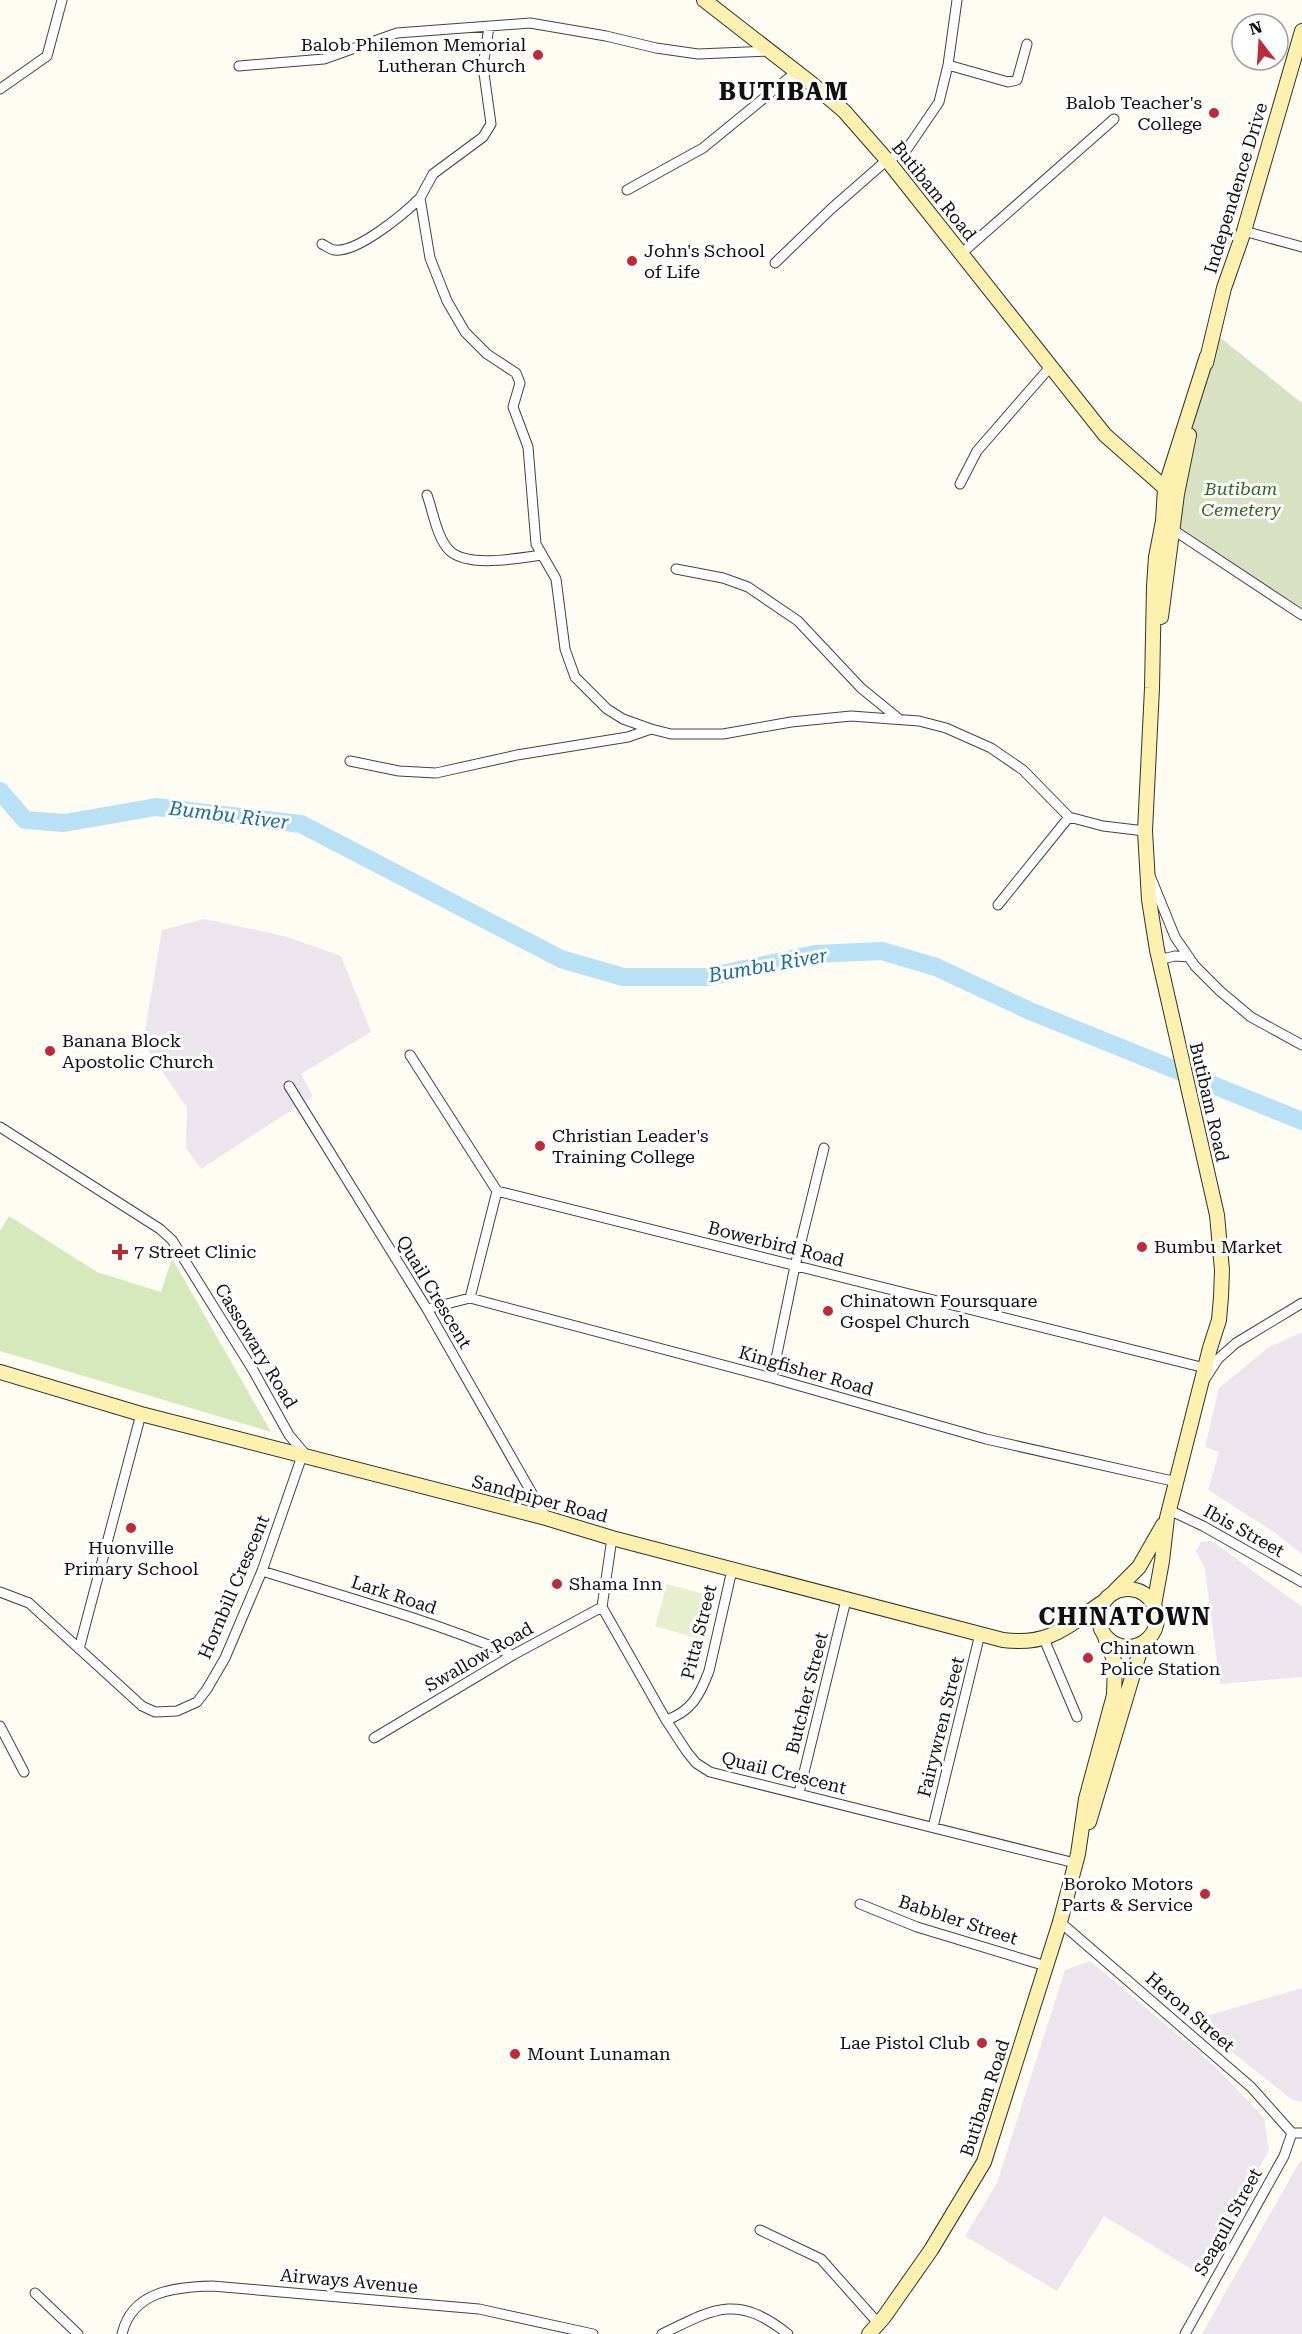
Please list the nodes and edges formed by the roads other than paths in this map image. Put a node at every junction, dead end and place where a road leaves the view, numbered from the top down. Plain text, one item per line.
1 (62, 0) edge
2 (704, 0) edge
3 (957, 0) edge
4 (489, 27) junction
5 (1302, 31) edge
6 (1027, 44) dead end
7 (768, 51) junction
8 (948, 65) junction
9 (239, 66) dead end
10 (796, 72) junction
11 (0, 89) edge
12 (1114, 119) dead end
13 (887, 160) junction
14 (627, 190) dead end
15 (420, 198) junction
16 (1244, 231) junction
17 (322, 244) dead end
18 (1302, 247) edge
19 (962, 253) junction
20 (775, 263) dead end
21 (1207, 356) joint
22 (1051, 366) junction
23 (1105, 435) junction
24 (1172, 483) junction
25 (960, 484) dead end
26 (427, 495) dead end
27 (1168, 525) junction
28 (542, 555) junction
29 (676, 569) dead end
30 (1302, 615) edge
31 (899, 719) junction
32 (651, 729) junction
33 (350, 761) dead end
34 (1069, 818) junction
35 (1145, 831) junction
36 (1146, 868) junction
37 (998, 905) dead end
38 (1189, 957) junction
39 (1158, 960) junction
40 (1300, 1040) edge
41 (410, 1055) dead end
42 (289, 1086) dead end
43 (0, 1127) edge
44 (824, 1148) dead end
45 (496, 1191) junction
46 (795, 1266) junction
47 (470, 1298) junction
48 (1302, 1303) edge
49 (427, 1309) junction
50 (1205, 1368) junction
51 (0, 1372) edge
52 (772, 1378) junction
53 (1200, 1389) junction
54 (141, 1414) junction
55 (306, 1457) junction
56 (1176, 1482) junction
57 (1168, 1514) junction
58 (546, 1518) junction
59 (612, 1538) junction
60 (732, 1569) junction
61 (262, 1571) junction
62 (1302, 1582) edge
63 (0, 1592) edge
64 (1108, 1598) junction
65 (846, 1600) junction
66 (1154, 1605) junction
67 (602, 1607) junction
68 (1069, 1625) junction
69 (1103, 1633) junction
70 (980, 1634) junction
71 (1044, 1639) junction
72 (1142, 1644) junction
73 (79, 1648) junction
74 (513, 1654) junction
75 (1077, 1718) dead end
76 (666, 1720) junction
77 (0, 1726) edge
78 (374, 1738) dead end
79 (24, 1772) dead end
80 (799, 1793) junction
81 (933, 1827) junction
82 (1080, 1846) junction
83 (1075, 1863) junction
84 (860, 1904) dead end
85 (1060, 1922) junction
86 (1046, 1966) junction
87 (1297, 2133) edge
88 (760, 2230) dead end
89 (35, 2293) dead end
90 (878, 2323) junction
91 (78, 2334) edge
92 (122, 2334) edge
93 (593, 2334) edge
94 (662, 2334) edge
95 (788, 2334) edge
96 (869, 2334) edge
97 (1185, 2334) edge

1 - 11 street
2 - 7 main road, Butibam Road
3 - 8 street
4 - 7 street
4 - 9 street
4 - 15 street
5 - 16 main road, Independence Drive
6 - 8 street
7 - 10 main road, Butibam Road
8 - 13 street
10 - 13 main road, Butibam Road
10 - 14 street
12 - 19 street
13 - 19 main road, Butibam Road
13 - 20 street
15 - 17 street
15 - 28 street
16 - 18 street
16 - 21 main road, Independence Drive
19 - 22 main road, Butibam Road
21 - 24 main road, Butibam Road
22 - 23 main road, Butibam Road
22 - 25 street
23 - 24 main road, Butibam Road
23 - 27 main road
24 - 27 main road, Butibam Road
26 - 28 street
27 - 30 street
27 - 35 main road, Butibam Road
28 - 32 street
29 - 31 street
31 - 32 street
31 - 34 street
32 - 33 street
34 - 35 street
34 - 37 street
35 - 36 main road, Butibam Road
36 - 38 street
36 - 39 main road, Butibam Road
38 - 39 street
38 - 40 street
39 - 50 main road, Butibam Road
41 - 45 street
42 - 49 street, Quail Crescent
43 - 55 street, Cassowary Road
44 - 46 street
45 - 46 street, Bowerbird Road
45 - 47 street
46 - 50 street, Bowerbird Road
46 - 52 street
47 - 49 street, Kingfisher Road
47 - 52 street, Kingfisher Road
48 - 53 street
49 - 58 street, Quail Crescent
50 - 53 main road, Butibam Road
51 - 54 main road, Sandpiper Road
52 - 56 street, Kingfisher Road
53 - 56 main road, Butibam Road
54 - 55 main road, Sandpiper Road
54 - 73 street
55 - 58 main road, Sandpiper Road
55 - 61 street, Hornbill Crescent
56 - 57 main road, Butibam Road
57 - 62 street, Ibis Street
57 - 64 main road, Butibam Road
57 - 66 main road, Butibam Road
58 - 59 main road, Sandpiper Road
59 - 60 main road, Sandpiper Road
59 - 67 street
60 - 65 main road, Sandpiper Road
60 - 76 street, Pitta Street
61 - 73 street, Hornbill Crescent
61 - 74 street, Lark Road
63 - 73 street, Hornbill Crescent
64 - 66 main road
64 - 68 main road, Sandpiper Road
64 - 69 main road
65 - 70 main road, Sandpiper Road
65 - 80 street, Butcher Street
66 - 72 main road
67 - 74 street, Swallow Road
67 - 76 street, Quail Crescent
68 - 69 main road
68 - 71 main road, Sandpiper Road
69 - 72 main road
69 - 82 main road, Butibam Road
70 - 71 main road, Sandpiper Road
70 - 81 street, Fairywren Street
71 - 75 street
72 - 82 main road, Butibam Road
74 - 78 street, Swallow Road
76 - 80 street, Quail Crescent
77 - 79 street
80 - 81 street, Quail Crescent
81 - 83 street, Quail Crescent
82 - 83 main road, Butibam Road
83 - 85 main road, Butibam Road
84 - 86 street, Babbler Street
85 - 86 main road, Butibam Road
85 - 87 street, Heron Street
86 - 90 main road, Butibam Road
87 - 97 street, Seagull Street
88 - 90 street
89 - 91 street
90 - 96 main road, Butibam Road
92 - 93 street, Airways Avenue
94 - 95 street

